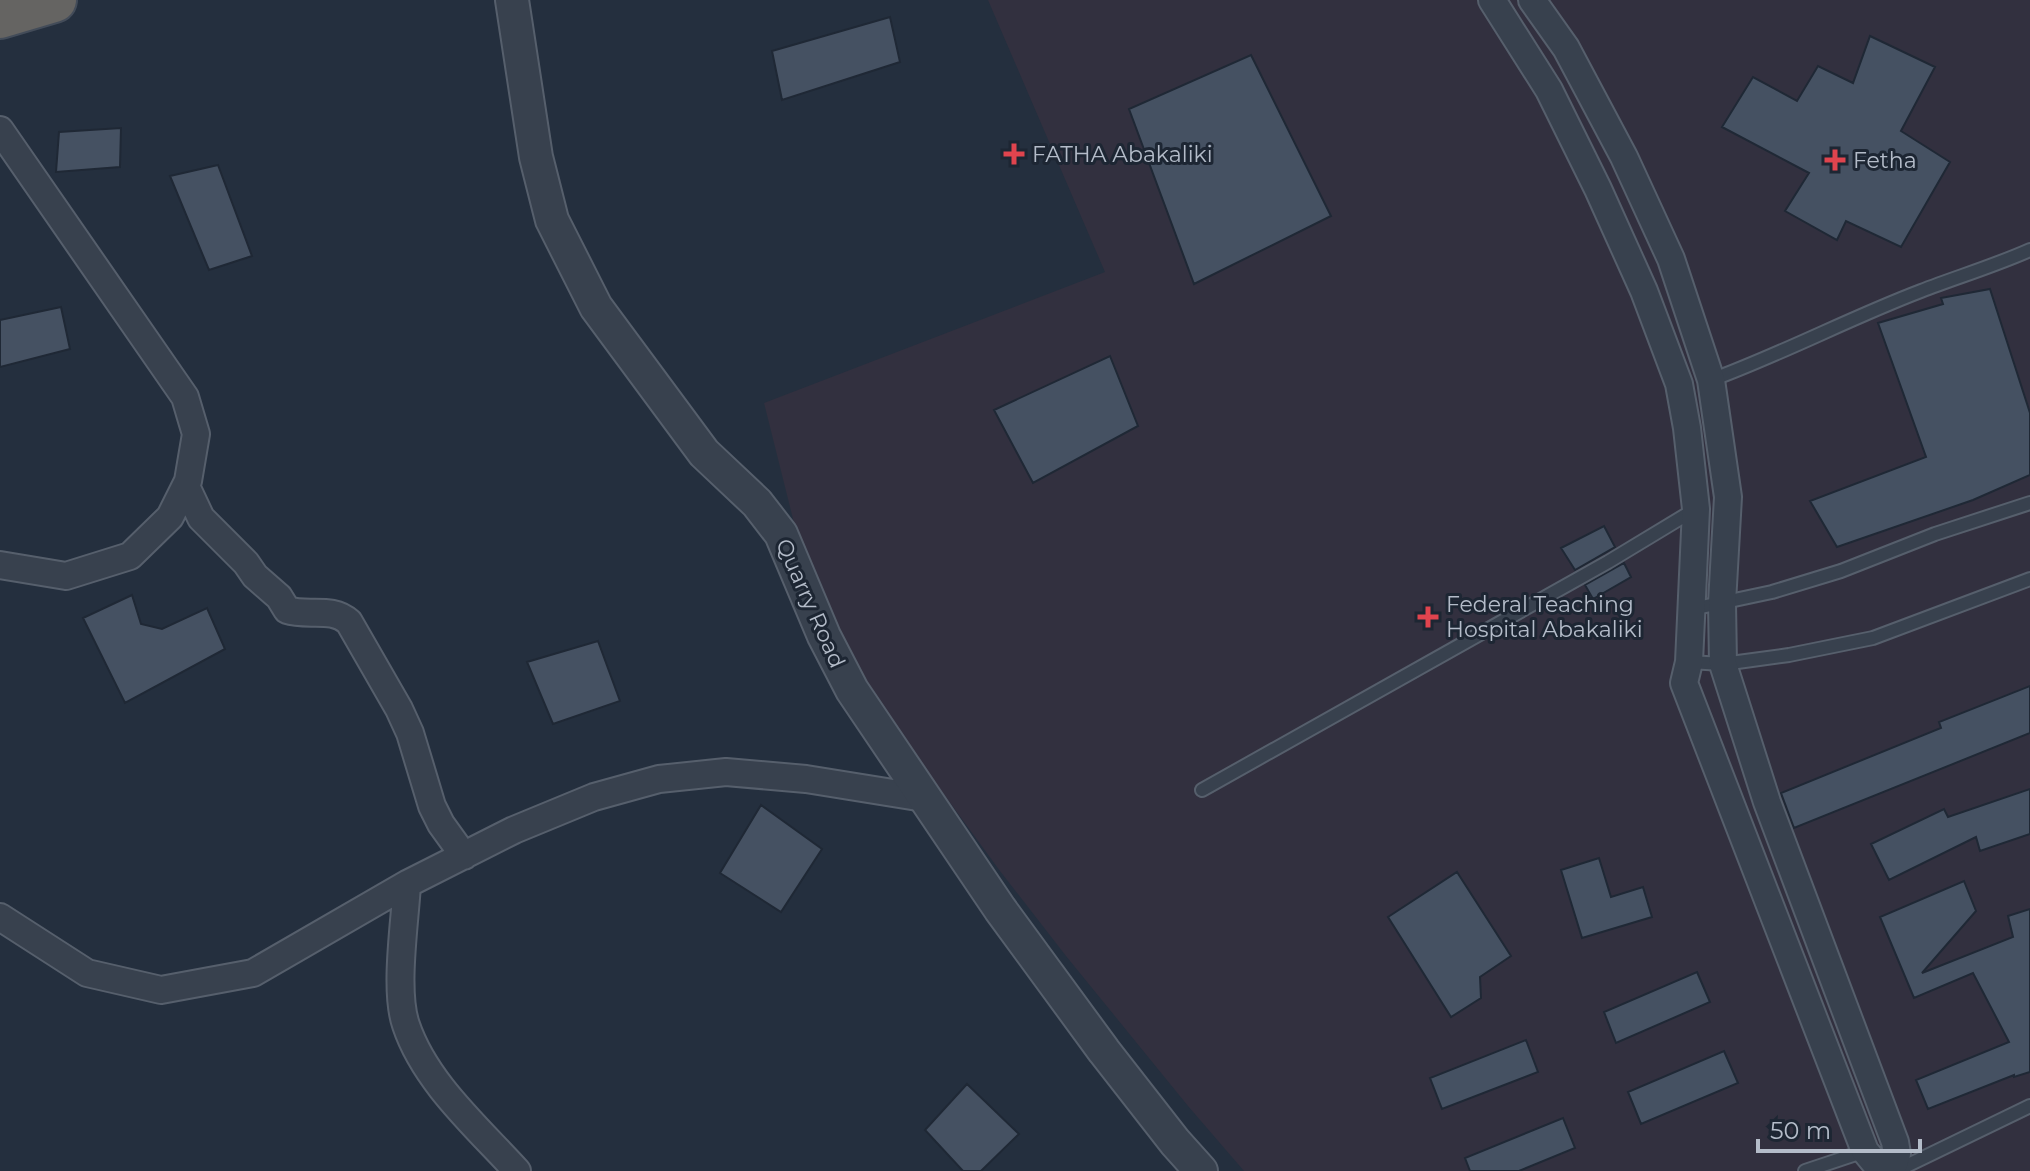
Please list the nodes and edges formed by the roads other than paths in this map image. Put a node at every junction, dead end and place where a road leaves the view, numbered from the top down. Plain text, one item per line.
1 (54, 0) edge
2 (512, 0) edge
3 (1492, 0) edge
4 (1532, 0) edge
5 (0, 16) edge
6 (0, 130) edge
7 (2030, 250) edge
8 (1711, 380) junction
9 (186, 486) junction
10 (2030, 503) edge
11 (1696, 509) junction
12 (0, 565) edge
13 (2030, 579) edge
14 (1722, 603) junction
15 (1692, 609) junction
16 (1689, 662) junction
17 (1723, 664) junction
18 (1202, 790) dead end
19 (924, 798) junction
20 (464, 856) junction
21 (1799, 882) junction
22 (407, 884) junction
23 (1765, 895) junction
24 (0, 917) edge
25 (1858, 1041) junction
26 (1826, 1053) junction
27 (2030, 1106) edge
28 (1865, 1151) junction
29 (517, 1171) edge
30 (1201, 1171) edge
31 (1805, 1171) edge
32 (1892, 1171) edge

1 - 5 highway
2 - 19 street, Quarry Road
3 - 11 street
4 - 8 street
6 - 9 street
7 - 8 lane
8 - 14 street
9 - 12 street
9 - 20 street
10 - 14 lane
11 - 15 street
11 - 18 lane
13 - 17 lane
14 - 15 lane
14 - 17 street
15 - 16 street
16 - 17 lane
16 - 23 street
17 - 21 street
19 - 20 street
19 - 30 street, Quarry Road
20 - 22 street
21 - 23 street
21 - 25 street
22 - 24 street
22 - 29 street
23 - 26 street
25 - 26 street
25 - 32 street
26 - 28 street
27 - 32 lane
28 - 31 lane
28 - 32 street

